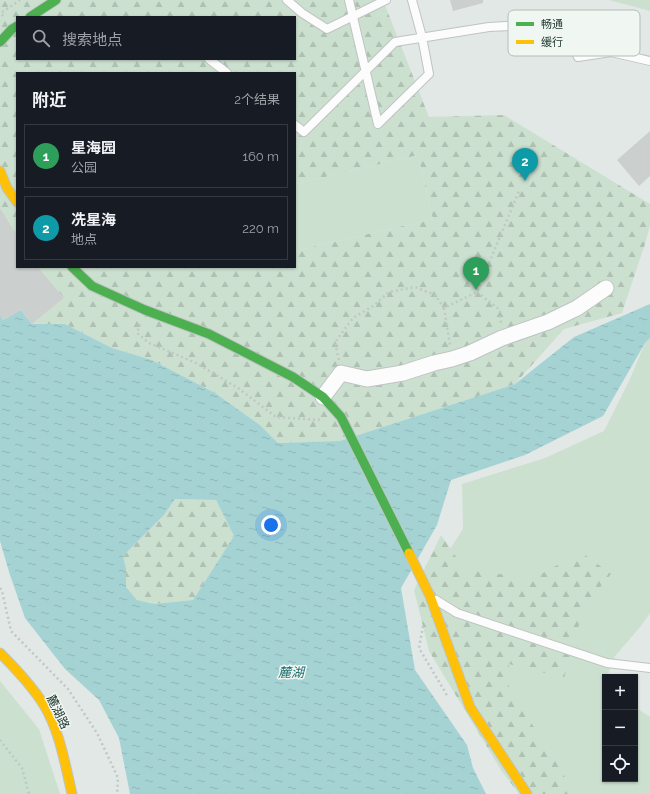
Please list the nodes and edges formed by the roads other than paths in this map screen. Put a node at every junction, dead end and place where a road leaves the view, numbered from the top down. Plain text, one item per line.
1 (56, 0) edge
2 (287, 0) edge
3 (349, 0) edge
4 (386, 0) edge
5 (412, 0) edge
6 (32, 16) edge
7 (353, 16) junction
8 (508, 26) edge
9 (16, 27) edge
10 (422, 37) junction
11 (0, 42) edge
12 (628, 56) edge
13 (210, 60) edge
14 (650, 61) edge
15 (366, 71) junction
16 (227, 72) edge
17 (296, 126) edge
18 (0, 171) edge
19 (16, 201) edge
20 (73, 268) edge
21 (606, 288) dead end
22 (324, 397) junction
23 (430, 596) junction
24 (0, 653) edge
25 (650, 668) edge
26 (72, 794) edge
27 (527, 794) edge

1 - 6 street
2 - 7 lane
3 - 7 lane
4 - 7 lane
5 - 10 lane
7 - 15 lane
8 - 10 lane
9 - 11 street
10 - 15 lane
10 - 15 lane
12 - 14 lane
13 - 16 lane
15 - 17 lane
18 - 19 street
20 - 22 street
21 - 22 street
22 - 23 street
23 - 25 lane
23 - 27 street
24 - 26 street, 麓湖路

